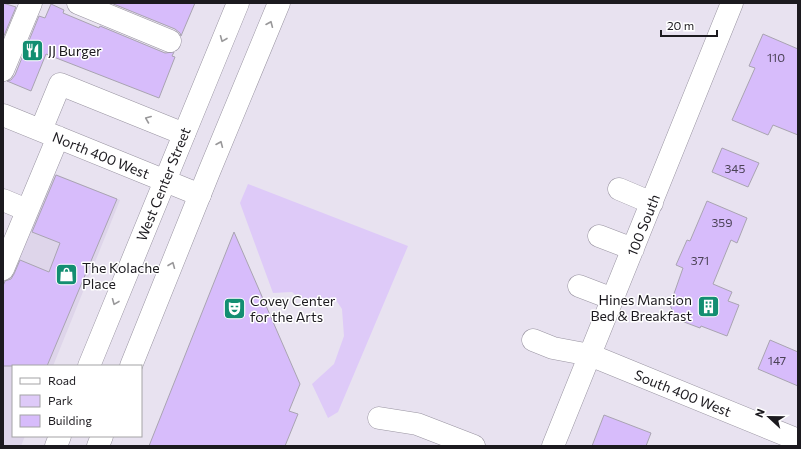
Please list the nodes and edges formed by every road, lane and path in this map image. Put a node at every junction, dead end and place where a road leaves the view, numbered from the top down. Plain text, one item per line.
1 (31, 3) edge
2 (78, 3) edge
3 (238, 3) edge
4 (279, 3) edge
5 (732, 3) edge
6 (170, 41) dead end
7 (3, 70) edge
8 (3, 114) edge
9 (49, 134) junction
10 (184, 134) junction
11 (165, 181) junction
12 (619, 189) dead end
13 (200, 195) junction
14 (3, 200) edge
15 (652, 203) junction
16 (27, 210) junction
17 (600, 236) dead end
18 (633, 249) junction
19 (3, 269) edge
20 (579, 286) dead end
21 (613, 299) junction
22 (533, 340) dead end
23 (590, 355) junction
24 (89, 365) edge
25 (131, 365) edge
26 (379, 418) dead end
27 (798, 440) edge
28 (474, 446) edge
29 (553, 446) edge

1 - 7 street
2 - 6 street
3 -> 10 street, West Center Street
13 -> 4 street
5 - 15 street, 100 South
8 - 9 street, North 400 West
10 -> 9 street
9 - 11 street, North 400 West
9 - 16 street
10 - 11 street, West Center Street
11 - 13 street, North 400 West
11 -> 24 street, West Center Street
12 - 15 street
25 -> 13 street
14 - 16 street
15 - 18 street, 100 South
16 - 19 street
17 - 18 street
18 - 21 street, 100 South
20 - 21 street
21 - 23 street, 100 South
22 - 23 street, South 400 West
23 - 27 street, South 400 West
23 - 29 street, 100 South
26 - 28 street

